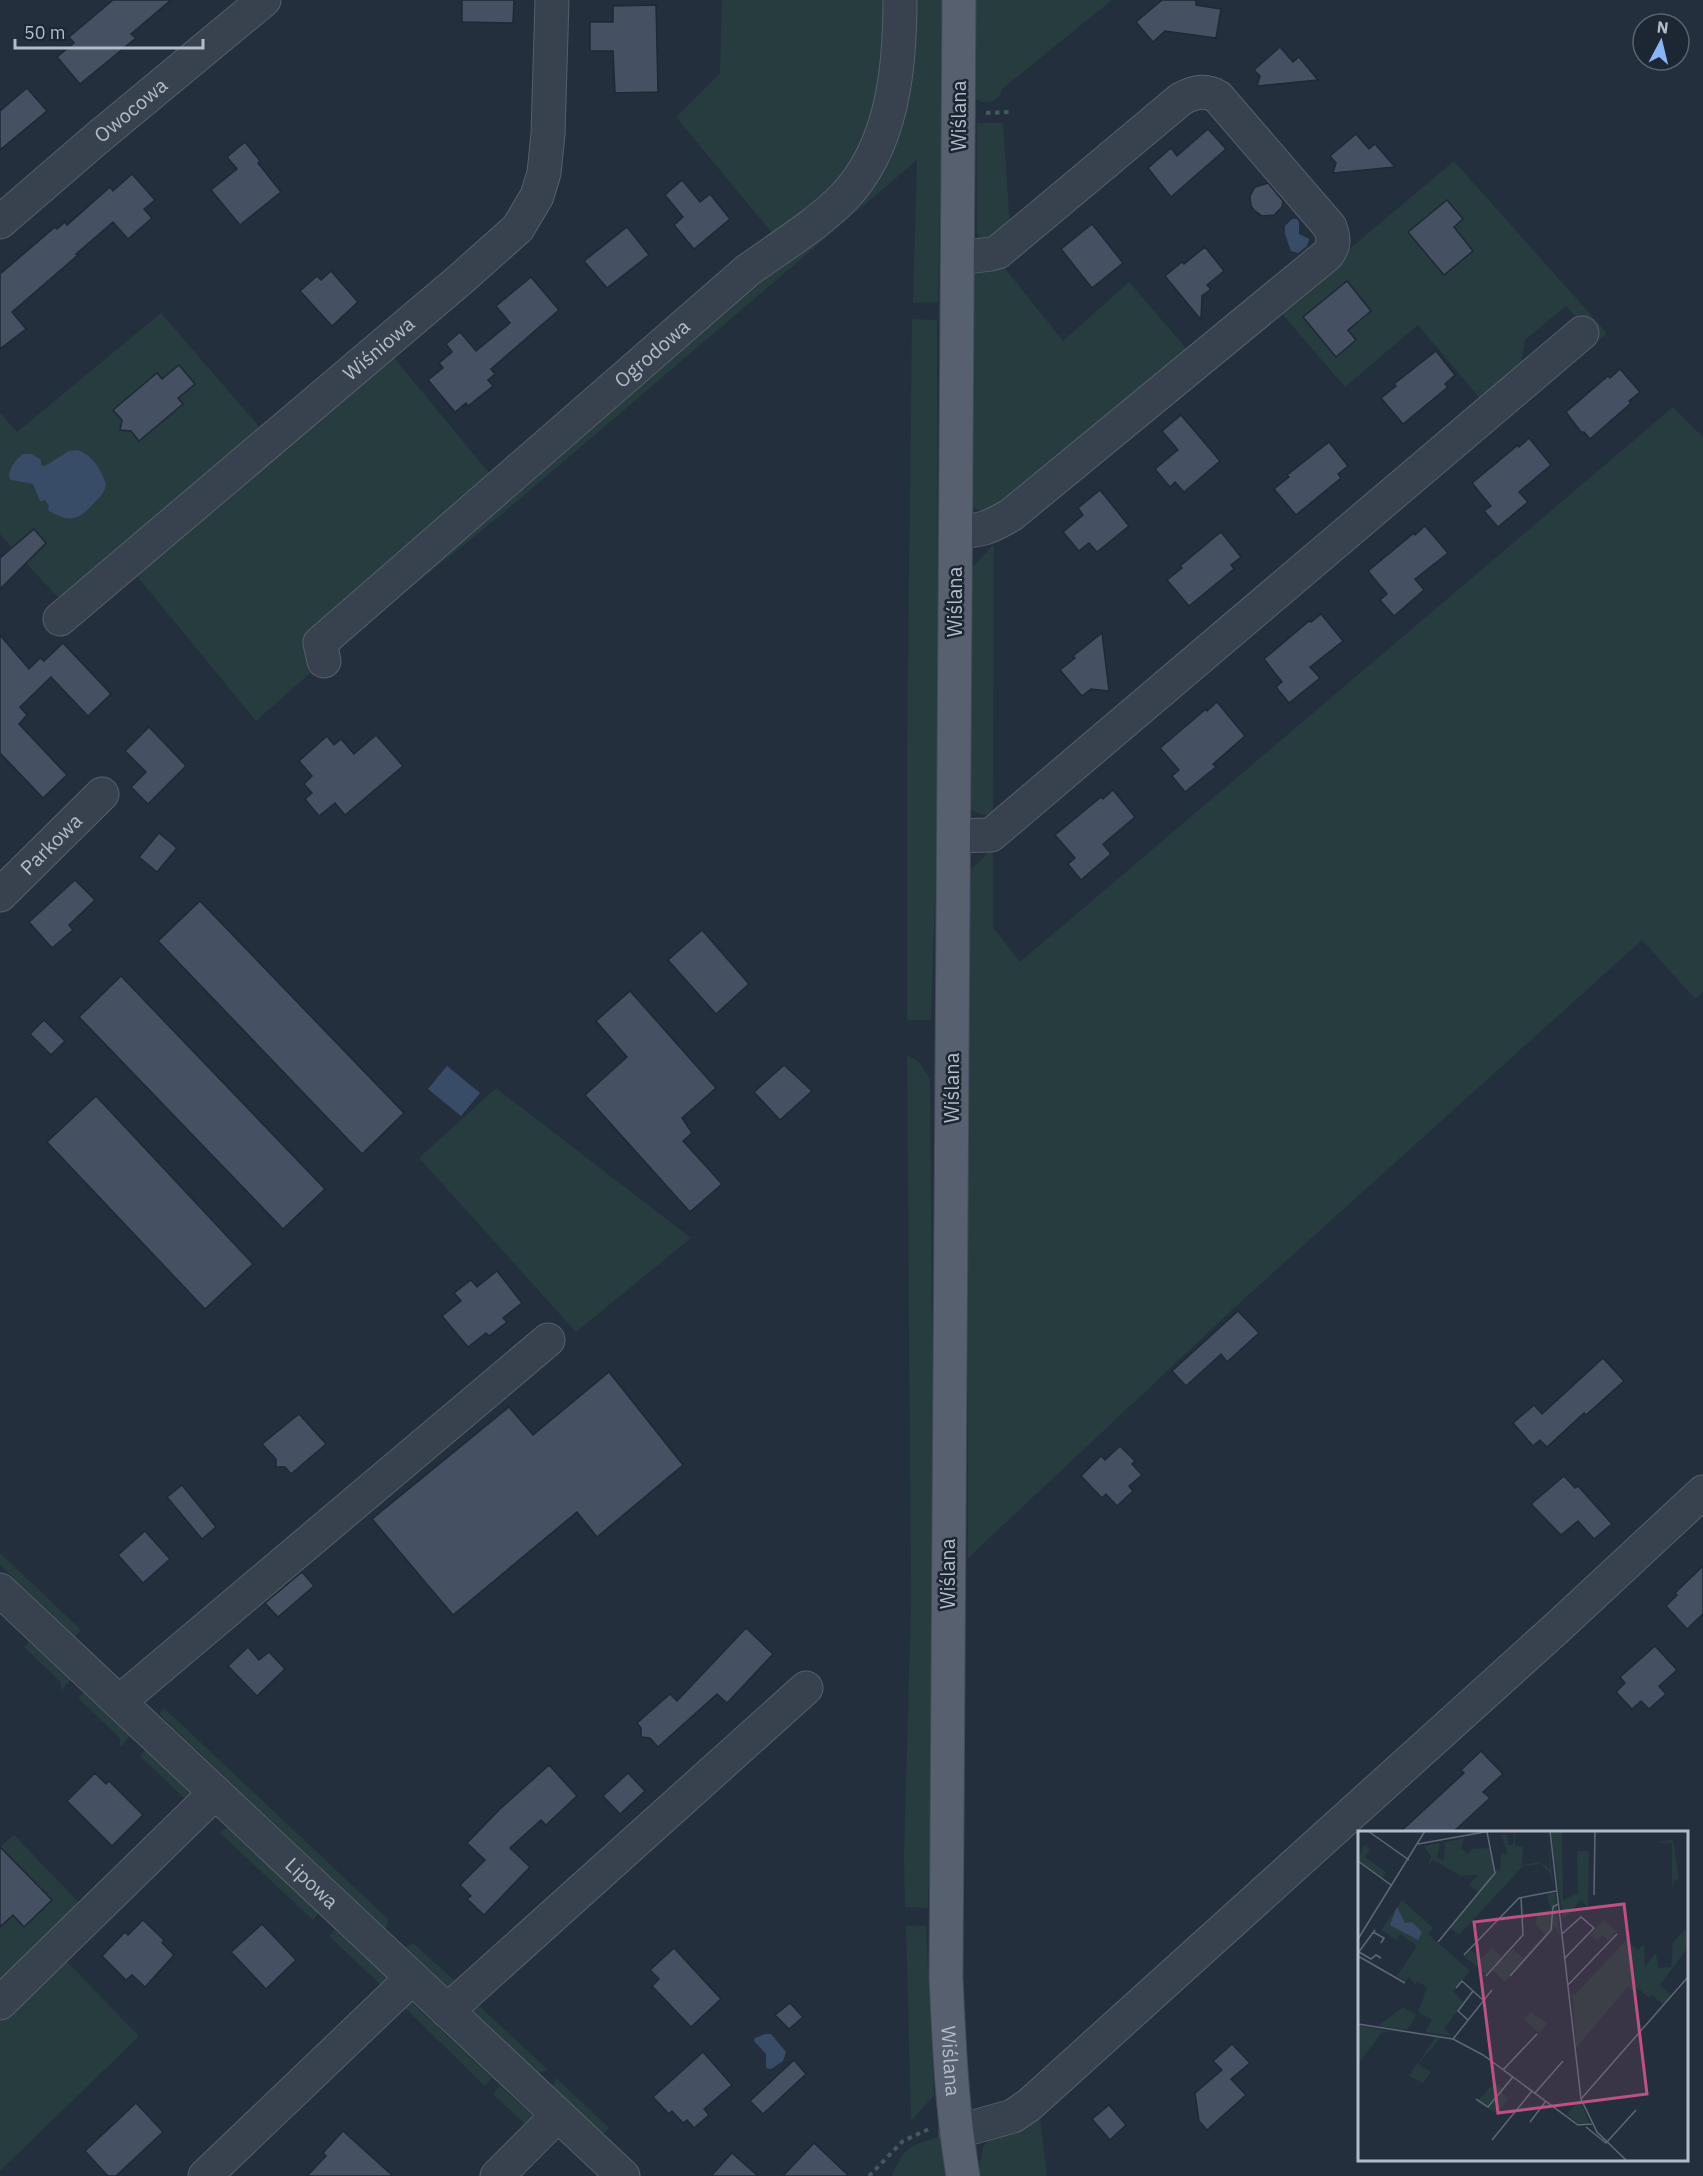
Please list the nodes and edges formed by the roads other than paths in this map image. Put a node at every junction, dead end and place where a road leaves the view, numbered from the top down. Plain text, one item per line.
1 (264, 0) edge
2 (552, 0) edge
3 (900, 0) edge
4 (959, 0) edge
5 (0, 222) edge
6 (958, 258) junction
7 (1582, 333) dead end
8 (956, 531) junction
9 (60, 619) dead end
10 (324, 661) dead end
11 (102, 794) dead end
12 (954, 836) junction
13 (0, 895) edge
14 (548, 1340) dead end
15 (1703, 1492) edge
16 (0, 1590) edge
17 (806, 1688) dead end
18 (119, 1702) junction
19 (215, 1793) junction
20 (412, 1978) junction
21 (0, 2003) edge
22 (447, 2011) junction
23 (558, 2115) junction
24 (956, 2127) junction
25 (205, 2176) edge
26 (497, 2176) edge
27 (622, 2176) edge
28 (963, 2176) edge

1 - 5 street, Owocowa
2 - 9 street, Wiśniowa
3 - 10 street, Ogrodowa
4 - 6 main road, Wiślana
6 - 8 main road, Wiślana
6 - 8 street
7 - 12 street
8 - 12 main road, Wiślana
11 - 13 street, Parkowa
12 - 24 main road, Wiślana
14 - 18 street
15 - 24 street
16 - 18 street, Lipowa
17 - 22 street
18 - 19 street, Lipowa
19 - 20 street, Lipowa
19 - 21 street
20 - 22 street, Lipowa
20 - 25 street
22 - 23 street, Lipowa
23 - 26 street
23 - 27 street, Lipowa
24 - 28 main road, Wiślana

